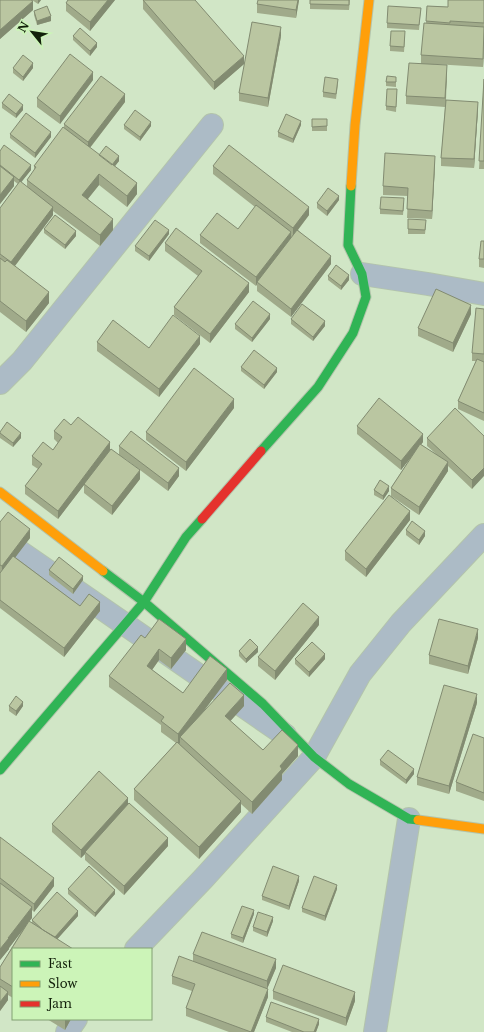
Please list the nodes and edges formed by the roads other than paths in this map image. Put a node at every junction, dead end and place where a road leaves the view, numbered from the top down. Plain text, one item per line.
1 (369, 0) edge
2 (212, 124) dead end
3 (362, 274) junction
4 (484, 294) edge
5 (0, 383) edge
6 (0, 492) edge
7 (484, 535) edge
8 (0, 538) edge
9 (144, 602) junction
10 (314, 757) junction
11 (0, 770) edge
12 (409, 820) junction
13 (484, 825) edge
14 (484, 829) edge
15 (137, 948) edge
16 (75, 1020) edge
17 (66, 1032) edge
18 (375, 1032) edge

1 - 3 street
2 - 5 street
3 - 4 street
3 - 9 street
6 - 9 street
7 - 10 street
8 - 12 street
9 - 10 street
9 - 11 street
10 - 12 street
10 - 15 street
12 - 13 street
12 - 14 street
12 - 18 street
16 - 17 street

